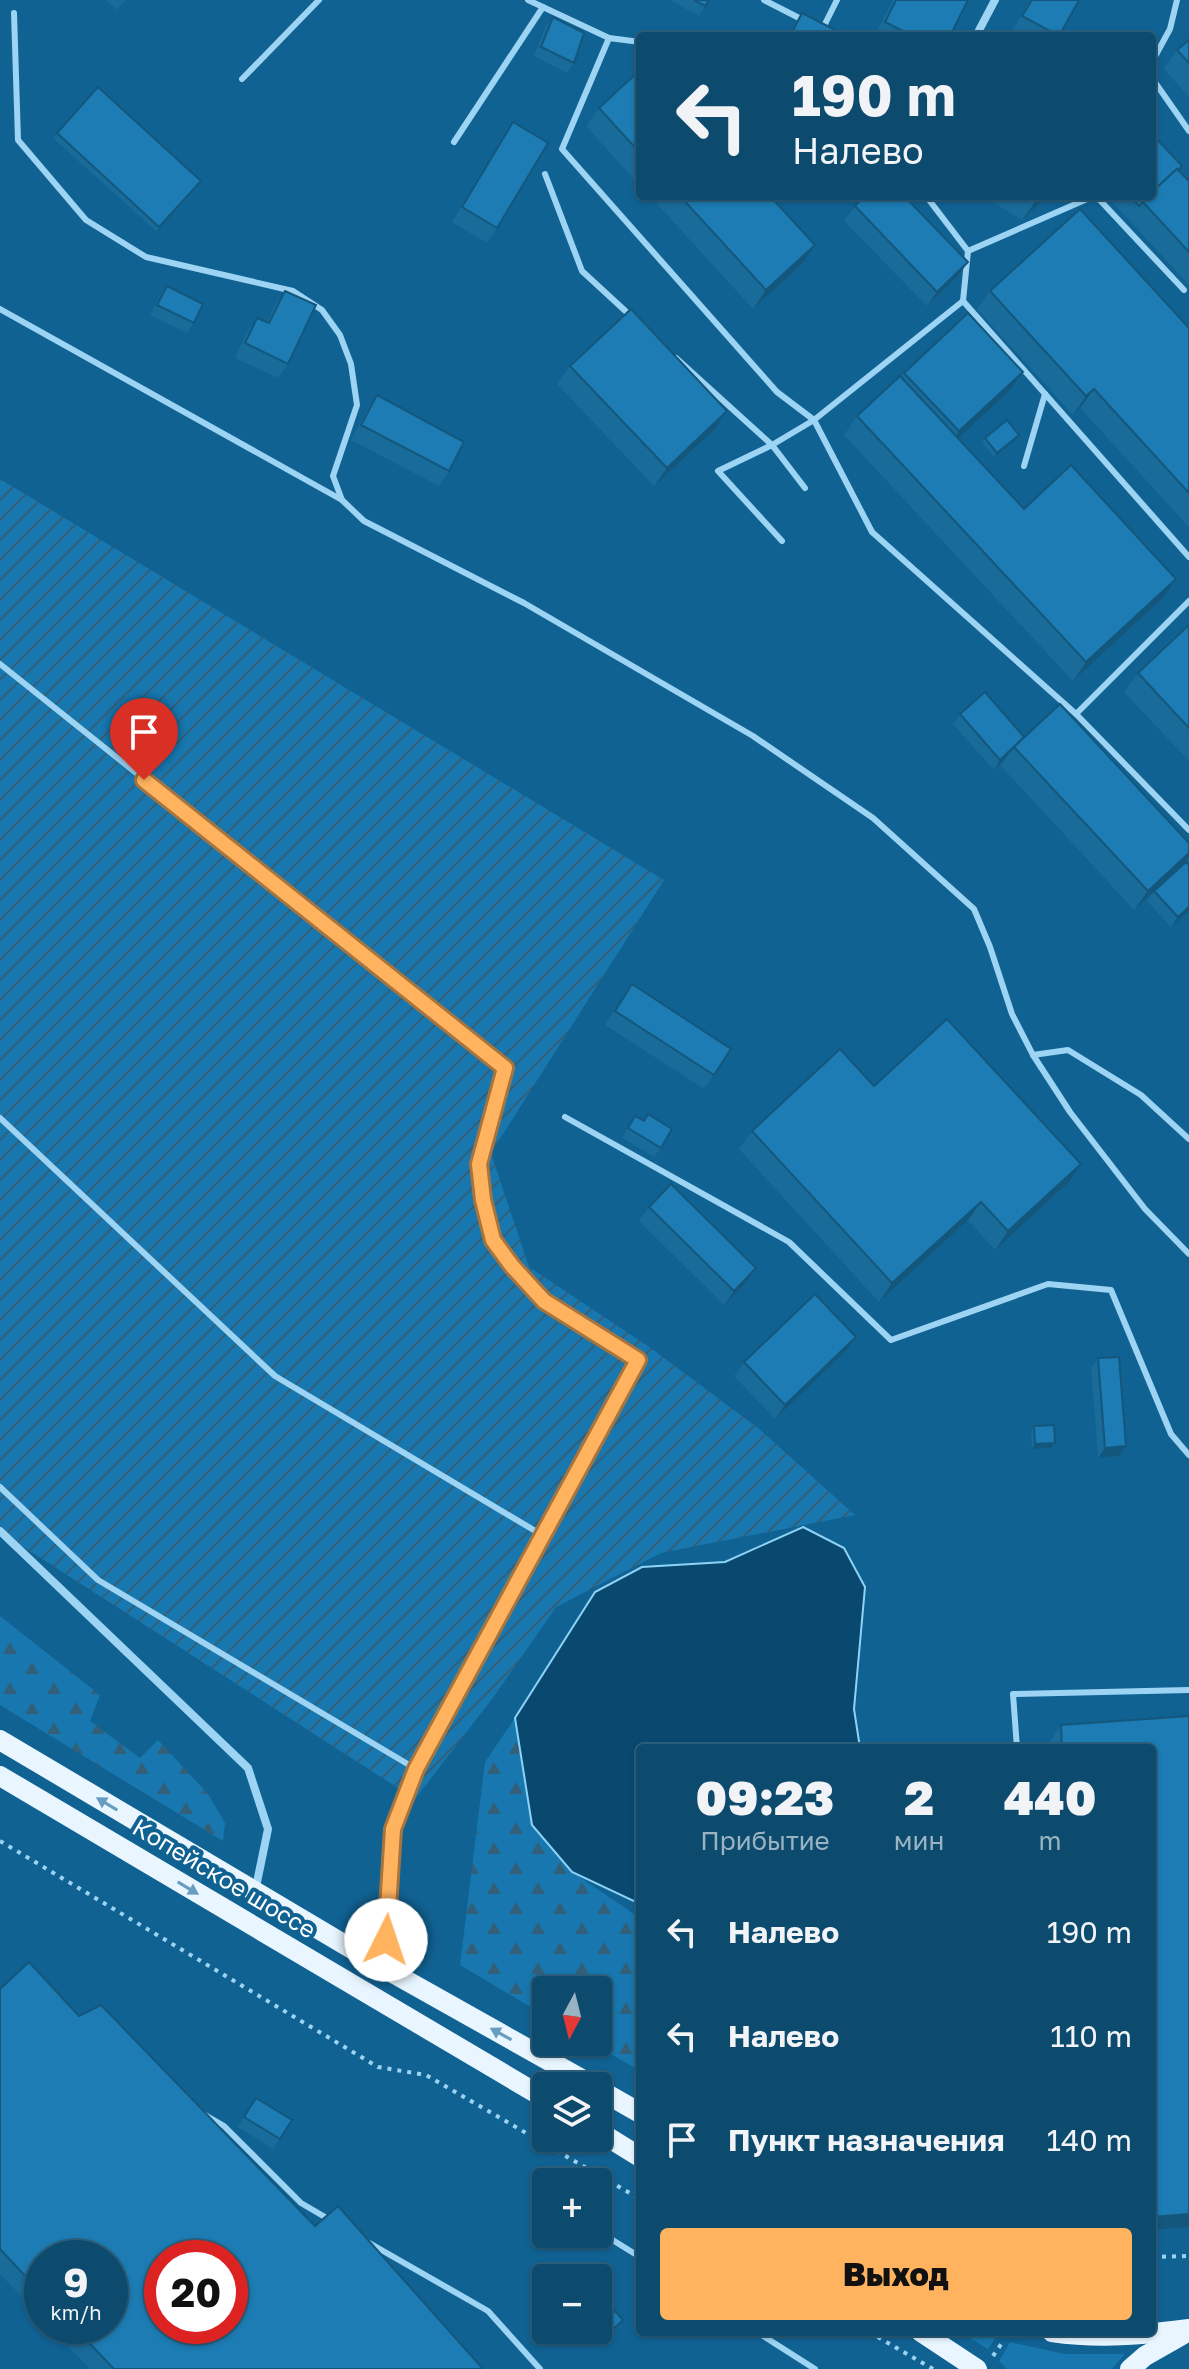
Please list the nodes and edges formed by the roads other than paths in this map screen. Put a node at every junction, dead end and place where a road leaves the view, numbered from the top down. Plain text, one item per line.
1 (319, 0) edge
2 (528, 0) edge
3 (764, 0) edge
4 (837, 0) edge
5 (995, 0) edge
6 (1177, 0) edge
7 (543, 7) junction
8 (14, 13) dead end
9 (822, 30) junction
10 (826, 32) edge
11 (978, 32) edge
12 (609, 38) junction
13 (636, 41) edge
14 (1156, 55) edge
15 (242, 79) dead end
16 (1156, 84) edge
17 (1189, 131) edge
18 (454, 142) dead end
19 (545, 174) dead end
20 (929, 200) edge
21 (1086, 200) edge
22 (1099, 200) edge
23 (968, 251) junction
24 (1184, 290) dead end
25 (963, 301) junction
26 (0, 309) edge
27 (638, 322) edge
28 (671, 353) edge
29 (1045, 394) junction
30 (814, 420) junction
31 (772, 445) junction
32 (1024, 466) dead end
33 (805, 488) dead end
34 (342, 500) junction
35 (782, 541) dead end
36 (1189, 557) edge
37 (1189, 601) edge
38 (0, 664) edge
39 (1076, 714) junction
40 (1189, 830) edge
41 (1033, 1055) junction
42 (565, 1117) dead end
43 (0, 1118) edge
44 (1189, 1139) edge
45 (1189, 1254) edge
46 (1189, 1455) edge
47 (0, 1487) edge
48 (0, 1531) edge
49 (542, 1535) junction
50 (1189, 1690) edge
51 (0, 1740) edge
52 (1017, 1744) edge
53 (416, 1769) junction
54 (0, 1776) edge
55 (254, 1892) junction
56 (384, 1968) junction
57 (569, 2072) edge
58 (532, 2091) edge
59 (612, 2096) edge
60 (198, 2110) edge
61 (636, 2111) edge
62 (612, 2140) edge
63 (636, 2155) edge
64 (341, 2226) edge
65 (354, 2234) edge
66 (612, 2240) edge
67 (636, 2255) edge
68 (1189, 2330) edge
69 (1156, 2333) edge
70 (763, 2336) edge
71 (927, 2336) edge
72 (1095, 2336) edge
73 (1131, 2336) edge
74 (540, 2369) edge
75 (815, 2369) edge
76 (977, 2369) edge
77 (1130, 2369) edge

1 - 15 lane
2 - 7 lane
3 - 9 lane
4 - 9 lane
5 - 11 street
6 - 14 lane
7 - 12 lane
7 - 18 lane
8 - 34 lane
9 - 10 lane
12 - 13 lane
12 - 30 lane
16 - 17 lane
19 - 27 lane
20 - 23 lane
21 - 23 lane
22 - 24 lane
23 - 25 lane
25 - 29 lane
25 - 30 lane
26 - 34 lane
28 - 31 lane
29 - 32 lane
29 - 36 lane
30 - 31 lane
30 - 39 lane
31 - 33 lane
31 - 35 lane
34 - 41 lane
37 - 39 lane
38 - 49 lane
39 - 40 lane
41 - 44 lane
41 - 45 lane
42 - 46 lane
43 - 49 lane
47 - 53 lane
48 - 55 street, Копейское шоссе
49 - 53 lane
50 - 52 lane
55 -> 51 main road, Копейское шоссе
53 - 56 lane
54 -> 58 main road, Копейское шоссе
55 - 56 main road, Копейское шоссе
57 -> 56 main road, Копейское шоссе
59 - 61 main road, Копейское шоссе
60 - 64 lane
62 - 63 main road
65 - 74 lane
66 - 67 lane
68 - 69 main road
68 - 77 main road
70 - 75 lane
71 - 76 main road
72 - 73 main road

